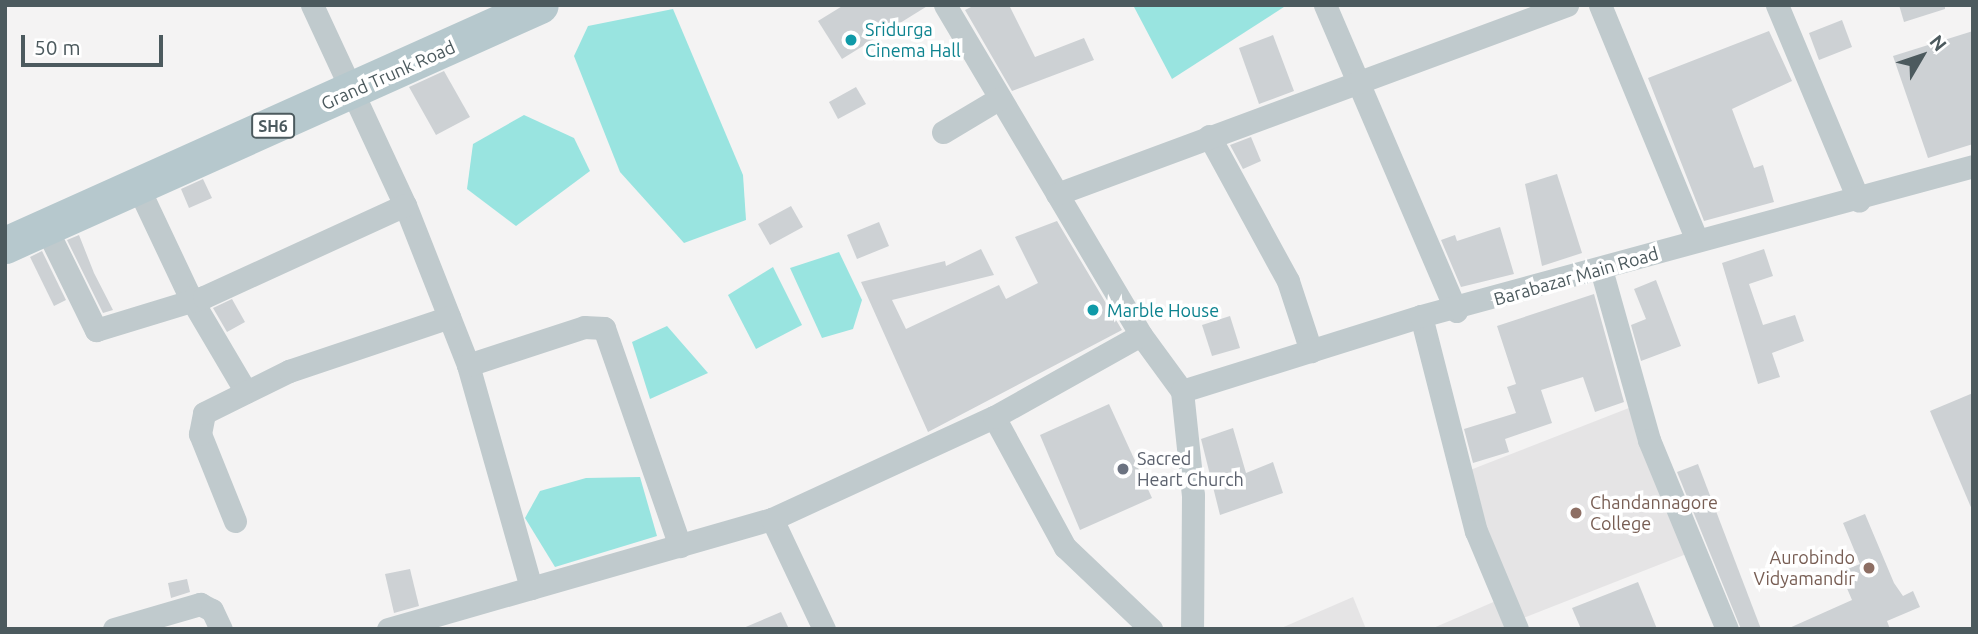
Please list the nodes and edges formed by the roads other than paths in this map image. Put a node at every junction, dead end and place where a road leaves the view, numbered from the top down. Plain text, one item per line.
1 (312, 5) edge
2 (540, 5) edge
3 (945, 5) edge
4 (1325, 5) edge
5 (1567, 5) edge
6 (1600, 5) edge
7 (1777, 5) edge
8 (1357, 79) junction
9 (354, 93) junction
10 (1000, 98) junction
11 (943, 132) dead end
12 (1209, 136) junction
13 (1973, 166) edge
14 (136, 186) junction
15 (1057, 194) junction
16 (1859, 201) junction
17 (405, 205) junction
18 (45, 226) junction
19 (1697, 240) junction
20 (5, 245) edge
21 (1601, 269) junction
22 (190, 297) junction
23 (1456, 311) junction
24 (1422, 316) junction
25 (449, 317) junction
26 (1141, 335) junction
27 (1311, 351) junction
28 (468, 365) junction
29 (1182, 391) junction
30 (246, 392) junction
31 (995, 417) junction
32 (772, 519) junction
33 (235, 521) dead end
34 (680, 545) junction
35 (531, 588) junction
36 (114, 629) edge
37 (221, 629) edge
38 (388, 629) edge
39 (824, 629) edge
40 (1151, 629) edge
41 (1192, 629) edge
42 (1517, 629) edge
43 (1727, 629) edge

1 - 9 street
2 - 9 main road, Grand Trunk Road / SH6
3 - 10 street
4 - 8 street
5 - 8 street
6 - 19 street
7 - 16 street
8 - 12 street
8 - 23 street
9 - 14 main road, Grand Trunk Road / SH6
9 - 17 street
10 - 11 street
10 - 15 street
12 - 15 street
12 - 27 street
13 - 16 street, Barabazar Main Road
14 - 18 main road, Grand Trunk Road / SH6
14 - 22 street
15 - 26 street
16 - 19 street, Barabazar Main Road
17 - 22 street
17 - 25 street
18 - 20 main road, Grand Trunk Road / SH6
18 - 22 street
19 - 21 street, Barabazar Main Road
21 - 23 street, Barabazar Main Road
21 - 43 street
22 - 30 street
23 - 24 street, Barabazar Main Road
24 - 27 street, Barabazar Main Road
24 - 42 street
25 - 28 street
25 - 30 street
26 - 29 street
26 - 31 street
27 - 29 street, Barabazar Main Road
28 - 34 street
28 - 35 street
29 - 41 street
30 - 33 street
31 - 32 street
31 - 40 street
32 - 34 street
32 - 39 street
34 - 35 street
35 - 38 street
36 - 37 street

